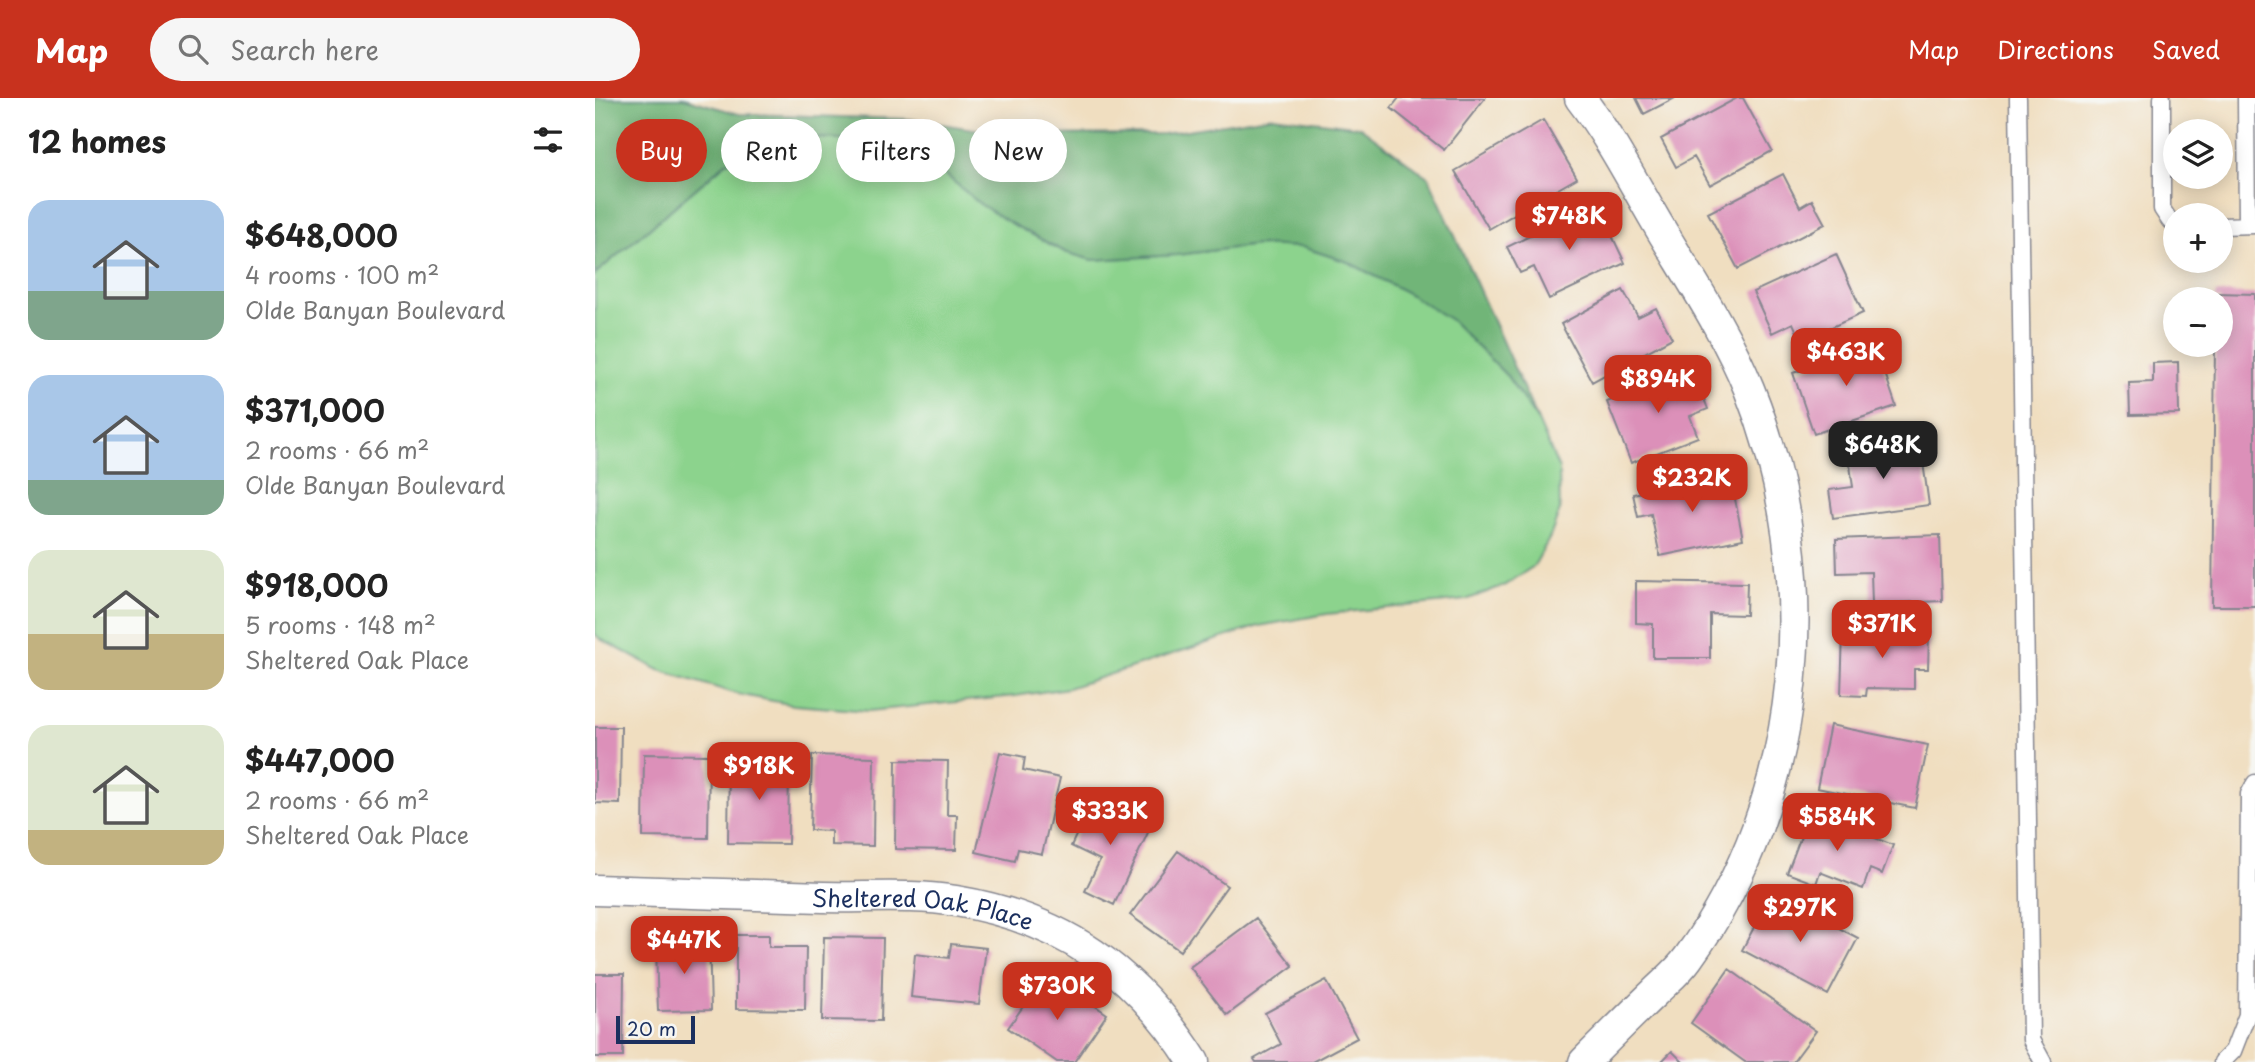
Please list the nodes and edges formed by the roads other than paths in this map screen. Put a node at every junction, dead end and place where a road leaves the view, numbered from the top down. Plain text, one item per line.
1 (1580, 98) edge
2 (2018, 98) edge
3 (2162, 98) edge
4 (2246, 98) edge
5 (2163, 210) edge
6 (2251, 225) edge
7 (2233, 226) edge
8 (2255, 783) edge
9 (595, 890) edge
10 (1194, 1062) edge
11 (1584, 1062) edge
12 (2043, 1062) edge
13 (2222, 1062) edge

1 - 11 street
2 - 12 lane
3 - 5 lane
4 - 6 lane
6 - 7 lane
8 - 13 lane
9 - 10 street, Sheltered Oak Place

